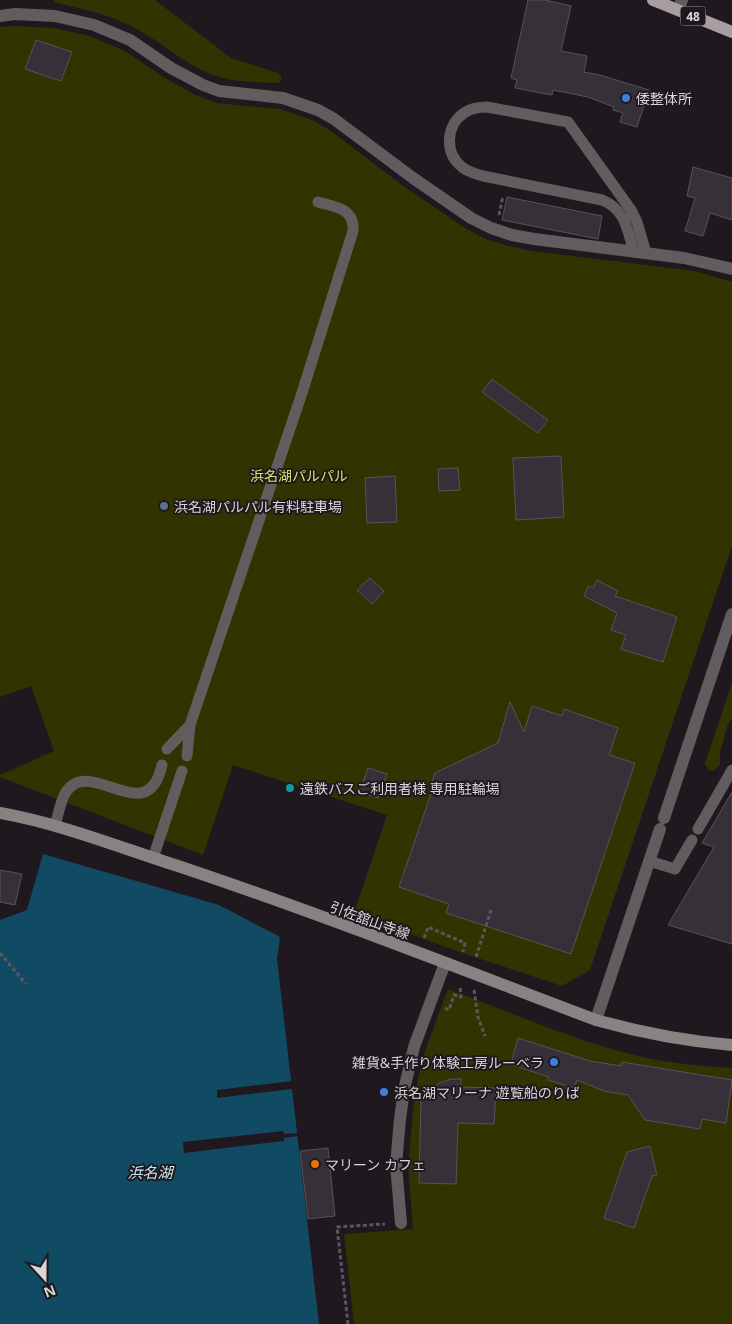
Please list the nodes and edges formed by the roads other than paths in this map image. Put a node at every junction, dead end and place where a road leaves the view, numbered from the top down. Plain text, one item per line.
1 (653, 0) edge
2 (680, 5) edge
3 (0, 16) edge
4 (732, 32) edge
5 (318, 202) dead end
6 (640, 252) junction
7 (732, 270) edge
8 (732, 614) edge
9 (190, 725) junction
10 (167, 749) dead end
11 (187, 756) dead end
12 (162, 765) dead end
13 (732, 770) edge
14 (182, 771) dead end
15 (0, 813) edge
16 (55, 826) junction
17 (698, 829) dead end
18 (692, 840) dead end
19 (153, 858) junction
20 (649, 861) junction
21 (445, 963) junction
22 (596, 1020) junction
23 (732, 1045) edge
24 (401, 1223) road end

1 - 2 main road, 48
2 - 4 main road, 48
3 - 6 street
5 - 9 lane
6 - 6 lane
6 - 7 street
8 - 20 street
9 - 10 lane
9 - 11 lane
12 - 16 lane
13 - 17 lane
14 - 19 lane
15 - 16 main road, 引佐舘山寺線
16 - 19 main road, 引佐舘山寺線
18 - 20 lane
19 - 21 main road, 引佐舘山寺線
20 - 22 street
21 - 22 main road, 引佐舘山寺線
21 - 24 street
22 - 23 main road, 引佐舘山寺線

